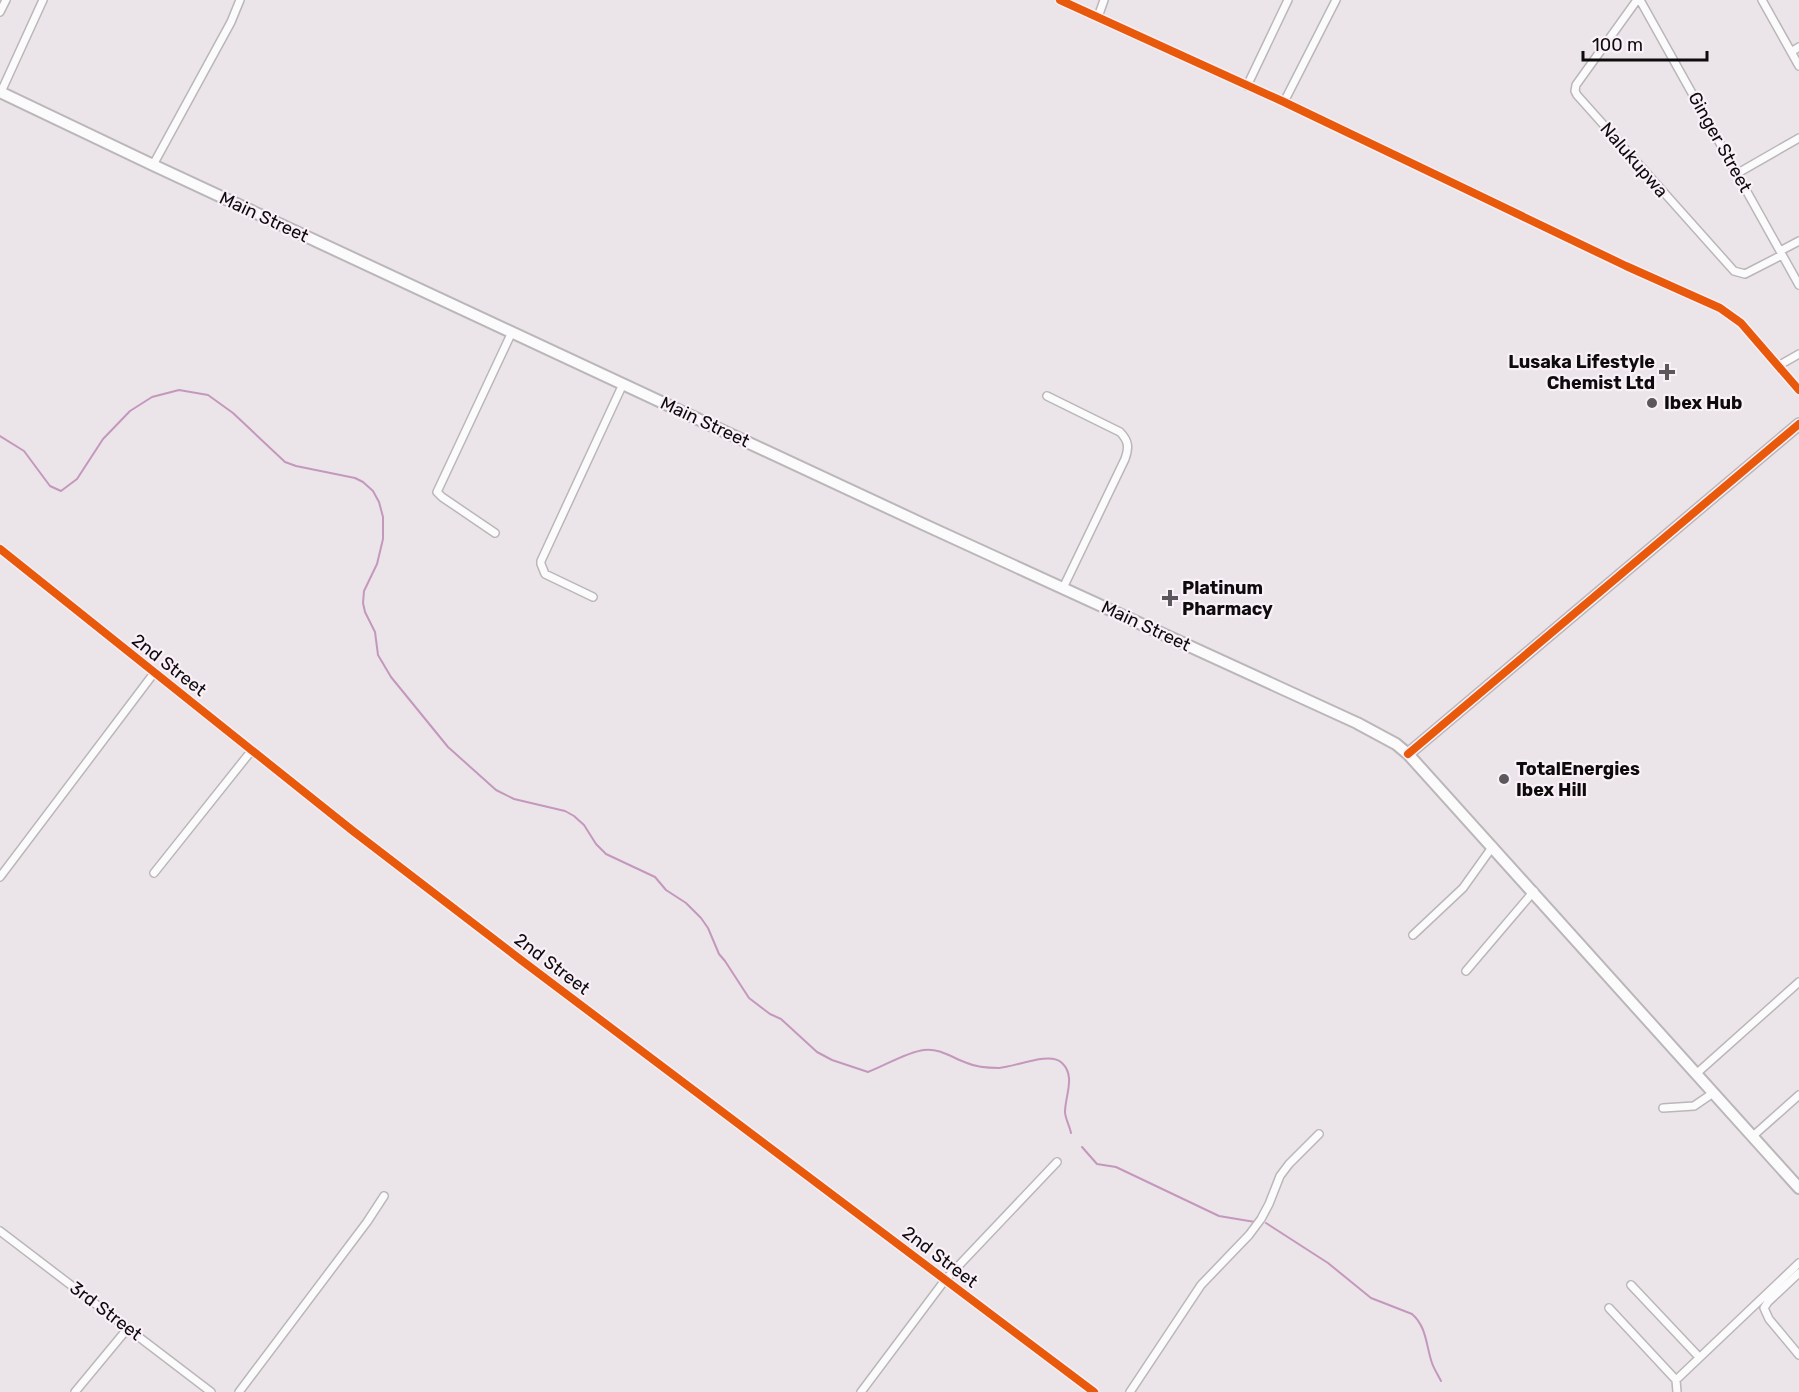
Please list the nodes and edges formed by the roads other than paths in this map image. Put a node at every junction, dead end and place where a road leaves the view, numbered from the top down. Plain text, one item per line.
1 (6, 0) edge
2 (43, 0) edge
3 (240, 0) edge
4 (1060, 0) edge
5 (1104, 0) edge
6 (1288, 0) edge
7 (1336, 0) edge
8 (1638, 0) edge
9 (1762, 0) edge
10 (0, 12) edge
11 (1098, 17) junction
12 (1799, 47) edge
13 (1791, 52) junction
14 (1799, 66) edge
15 (1246, 86) junction
16 (0, 92) edge
17 (1284, 102) junction
18 (1799, 138) edge
19 (153, 165) junction
20 (1738, 173) junction
21 (1799, 241) edge
22 (1781, 253) junction
23 (1799, 285) edge
24 (512, 332) junction
25 (1799, 354) edge
26 (1778, 366) junction
27 (623, 384) junction
28 (1799, 390) edge
29 (1047, 396) dead end
30 (1799, 424) edge
31 (495, 533) dead end
32 (0, 549) edge
33 (1064, 588) junction
34 (593, 597) dead end
35 (154, 673) junction
36 (252, 750) junction
37 (1408, 754) junction
38 (1492, 846) junction
39 (154, 873) dead end
40 (0, 877) edge
41 (1534, 891) junction
42 (1413, 935) dead end
43 (1466, 971) dead end
44 (1799, 982) edge
45 (1696, 1074) junction
46 (1713, 1092) junction
47 (1799, 1095) edge
48 (1663, 1107) dead end
49 (1319, 1134) dead end
50 (1753, 1136) junction
51 (1057, 1162) dead end
52 (1799, 1188) edge
53 (384, 1196) dead end
54 (0, 1231) edge
55 (1799, 1263) edge
56 (1799, 1273) edge
57 (945, 1280) junction
58 (1631, 1285) dead end
59 (1609, 1308) dead end
60 (128, 1328) junction
61 (1799, 1355) edge
62 (1699, 1357) junction
63 (1676, 1380) junction
64 (75, 1392) edge
65 (211, 1392) edge
66 (239, 1392) edge
67 (861, 1392) edge
68 (1094, 1392) edge
69 (1130, 1392) edge
70 (1677, 1392) edge

1 - 10 street
2 - 16 street
3 - 19 street
4 - 11 street
5 - 11 street
6 - 15 street
7 - 17 street
8 - 20 street, Ginger Street
8 - 22 street, Nalukupwa
9 - 13 street
11 - 15 street
12 - 13 street
13 - 14 street
15 - 17 street
16 - 19 main road, Main Street
17 - 26 street
18 - 20 street
19 - 24 main road, Main Street
20 - 22 street, Ginger Street
21 - 22 street, Nalukupwa
22 - 23 street, Ginger Street
24 - 27 main road, Main Street
24 - 31 street
25 - 26 street
26 - 28 street
27 - 33 main road, Main Street
27 - 34 street
29 - 33 street
30 - 37 main road
32 - 35 street, 2nd Street
33 - 37 main road, Main Street
35 - 36 street, 2nd Street
35 - 40 street
36 - 39 street
36 - 57 street, 2nd Street
37 - 38 main road, Main Street
38 - 41 main road, Main Street
38 - 42 street
41 - 43 street
41 - 45 main road, Main Street
44 - 45 street
45 - 46 main road, Main Street
46 - 48 street
46 - 50 main road, Main Street
47 - 50 street
49 - 69 street
50 - 52 main road, Main Street
51 - 57 street
53 - 66 street
54 - 60 street, 3rd Street
55 - 62 street
56 - 61 street
57 - 67 street
57 - 68 street, 2nd Street
58 - 62 street
59 - 63 street
60 - 64 street
60 - 65 street, 3rd Street
62 - 63 street
63 - 70 street

